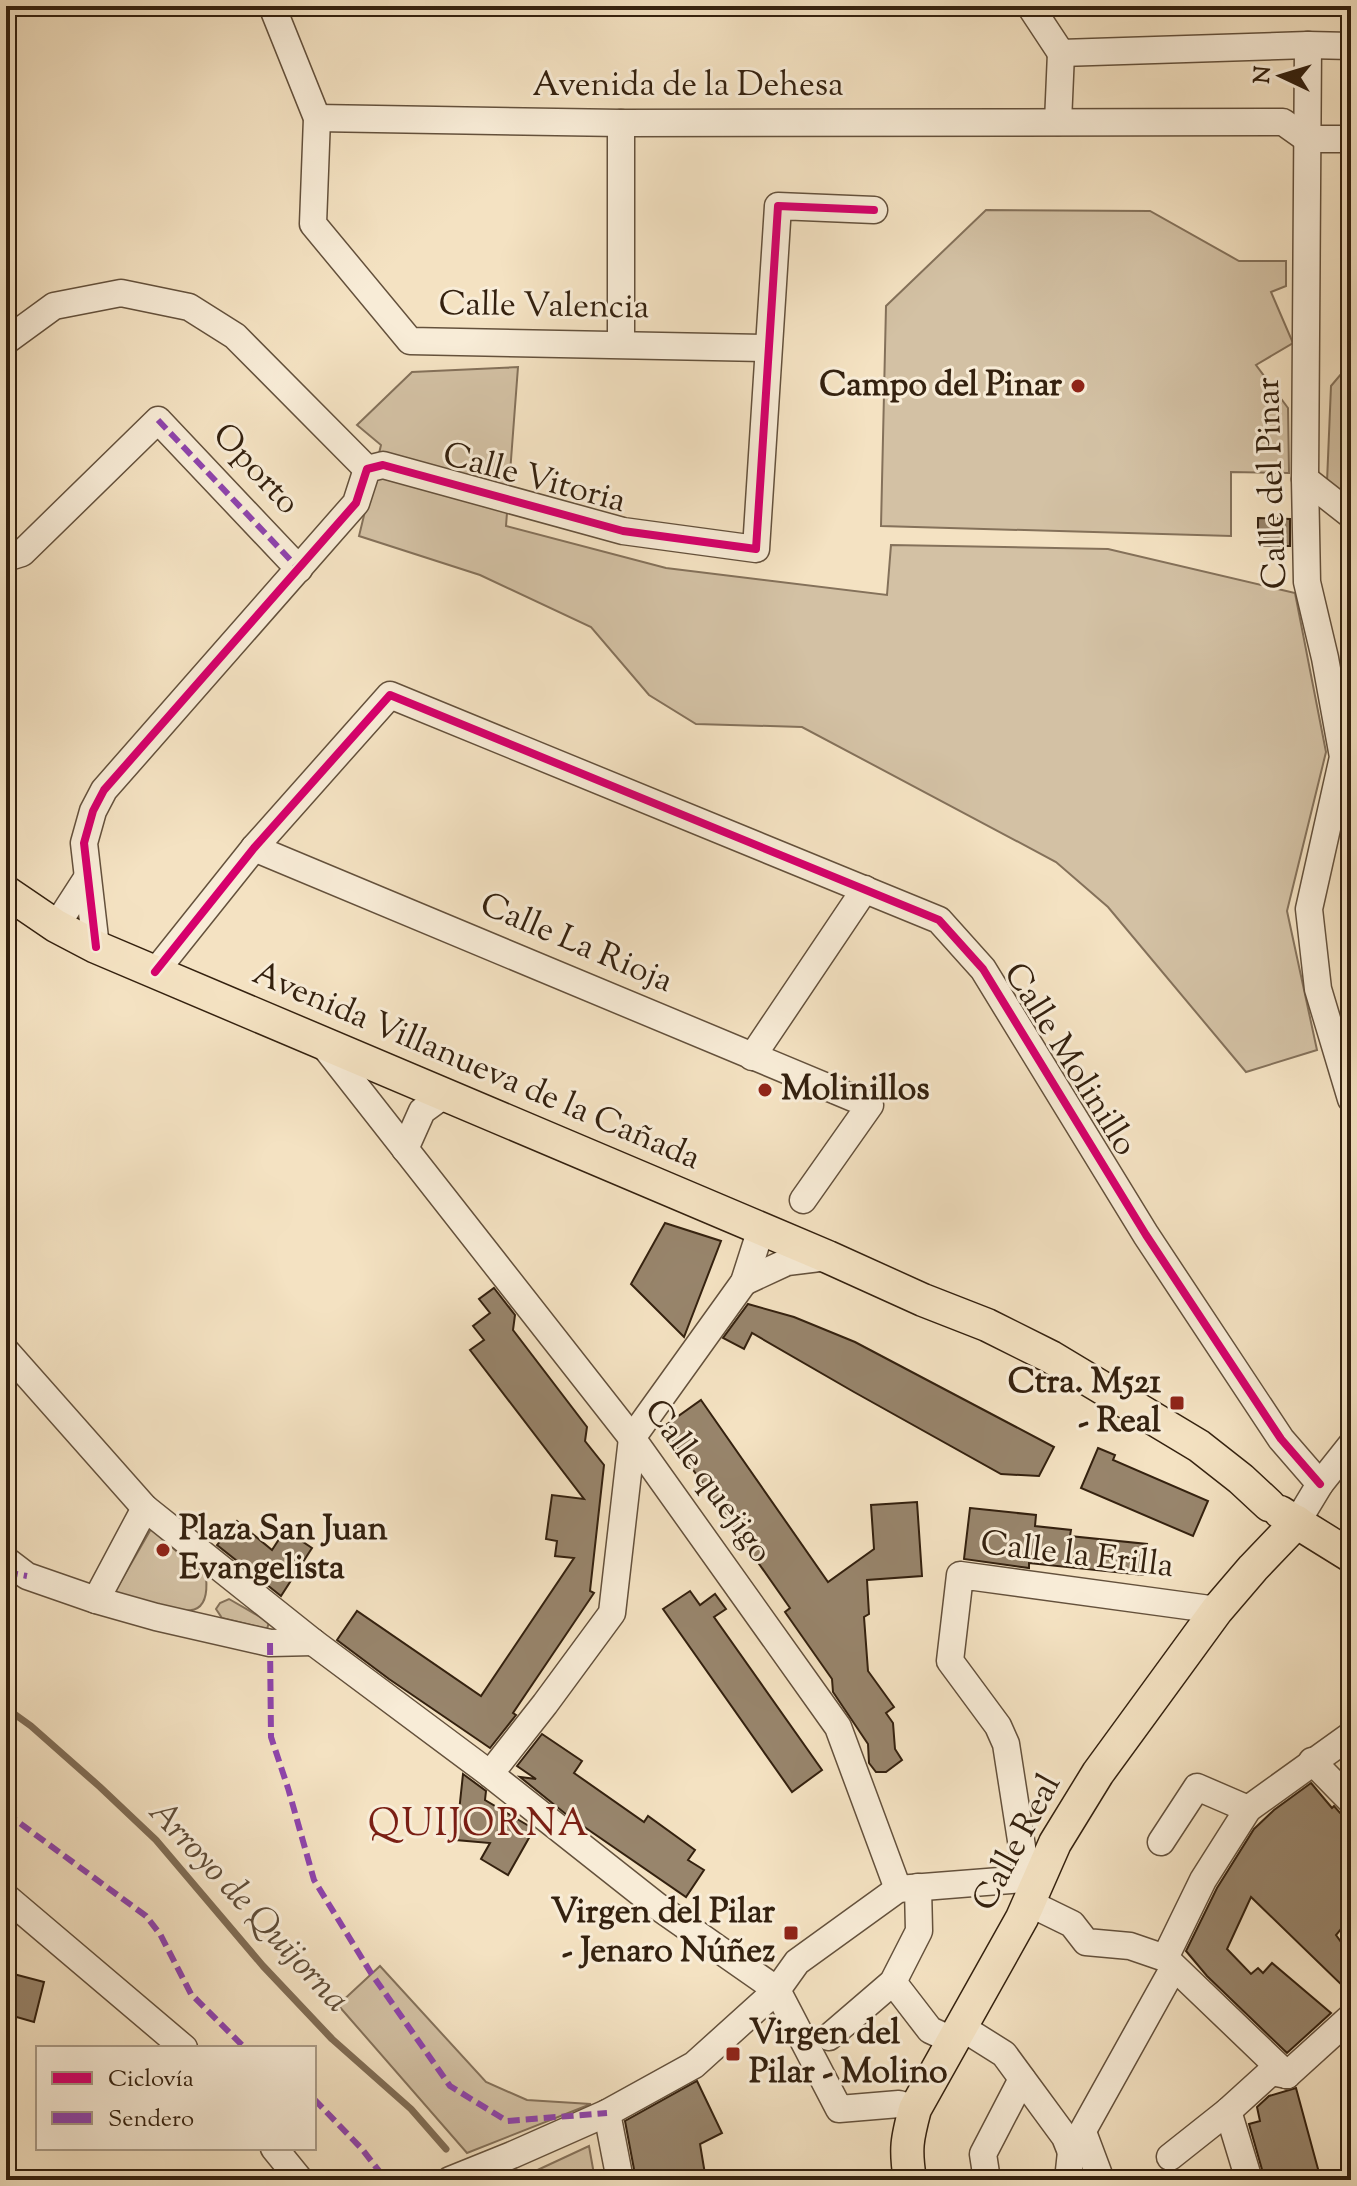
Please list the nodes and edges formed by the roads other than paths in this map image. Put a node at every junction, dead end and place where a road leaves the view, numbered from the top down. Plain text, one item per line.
1 (272, 6) edge
2 (1030, 6) edge
3 (1308, 45) junction
4 (1351, 46) edge
5 (1061, 53) junction
6 (317, 118) junction
7 (1058, 122) junction
8 (621, 123) junction
9 (1307, 139) junction
10 (1351, 139) edge
11 (874, 210) dead end
12 (6, 341) edge
13 (621, 343) junction
14 (768, 348) junction
15 (367, 469) junction
16 (1305, 479) junction
17 (1351, 515) edge
18 (6, 558) edge
19 (299, 569) junction
20 (254, 848) junction
21 (87, 878) junction
22 (865, 889) junction
23 (6, 892) edge
24 (56, 926) junction
25 (96, 947) junction
26 (155, 972) junction
27 (322, 1043) junction
28 (752, 1057) junction
29 (444, 1095) junction
30 (1351, 1099) edge
31 (405, 1149) junction
32 (803, 1200) dead end
33 (761, 1229) junction
34 (828, 1257) junction
35 (744, 1282) junction
36 (6, 1351) edge
37 (632, 1438) junction
38 (1351, 1445) edge
39 (1320, 1484) junction
40 (1259, 1501) junction
41 (145, 1508) junction
42 (1297, 1522) junction
43 (1351, 1556) edge
44 (6, 1560) edge
45 (1253, 1568) junction
46 (96, 1600) junction
47 (1217, 1610) junction
48 (313, 1642) junction
49 (1351, 1735) edge
50 (1312, 1761) junction
51 (490, 1774) junction
52 (1351, 1801) edge
53 (1248, 1809) junction
54 (1161, 1842) dead end
55 (1031, 1887) junction
56 (908, 1888) junction
57 (6, 1897) edge
58 (1169, 1962) junction
59 (893, 1982) junction
60 (777, 1990) junction
61 (1351, 2017) edge
62 (958, 2034) junction
63 (829, 2037) dead end
64 (182, 2046) edge
65 (1287, 2075) junction
66 (1022, 2079) junction
67 (915, 2109) junction
68 (1228, 2111) junction
69 (607, 2113) junction
70 (1077, 2142) junction
71 (276, 2150) edge
72 (1170, 2157) dead end
73 (300, 2180) edge
74 (450, 2180) edge
75 (620, 2180) edge
76 (910, 2180) edge
77 (987, 2180) edge
78 (1068, 2180) edge
79 (1101, 2180) edge
80 (1249, 2180) edge

1 - 6 street, Calle Valencia
2 - 5 street
3 - 4 street
3 - 5 street
3 - 9 street, Calle del Pinar
5 - 7 street
6 - 8 street, Avenida de la Dehesa
6 - 13 street, Calle Valencia
7 - 8 street, Avenida de la Dehesa
7 - 9 street, Avenida de la Dehesa
8 - 13 street
9 - 10 street, Avenida de la Dehesa
9 - 16 street, Calle del Pinar
11 - 14 street, Calle Vitoria
12 - 15 street
13 - 14 street, Calle Valencia
14 - 15 street, Calle Vitoria
15 - 19 street
16 - 17 street
16 - 30 street, Calle del Pinar
18 - 19 street, Oporto
19 - 21 street
20 - 22 street, Calle Molinillo
20 - 26 street
20 - 28 street, Calle La Rioja
21 - 24 street
21 - 25 street
22 - 28 street
22 - 39 street, Calle Molinillo
23 - 24 main road, Avenida Villanueva de la Cañada
24 - 25 main road, Avenida Villanueva de la Cañada
25 - 26 main road, Avenida Villanueva de la Cañada
26 - 27 main road, Avenida Villanueva de la Cañada
27 - 29 main road, Avenida Villanueva de la Cañada
27 - 31 street, Calle quejigo
28 - 32 street, Calle La Rioja
29 - 31 street
29 - 33 main road, Avenida Villanueva de la Cañada
31 - 37 street, Calle quejigo
33 - 34 main road, Avenida Villanueva de la Cañada
33 - 35 street
34 - 35 street
34 - 40 main road, Avenida Villanueva de la Cañada
35 - 37 street
36 - 41 street
37 - 51 street
37 - 56 street, Calle quejigo
38 - 39 street, Calle Real
39 - 42 street, Calle Real
40 - 42 main road, Avenida Villanueva de la Cañada
40 - 45 main road, Calle Real
41 - 46 street
41 - 48 street
42 - 43 main road, Avenida Villanueva de la Cañada
42 - 45 main road, Calle Real
44 - 46 street
45 - 47 main road, Calle Real
46 - 48 street
47 - 55 main road, Calle Real
47 - 55 street, Calle la Erilla
48 - 51 street
49 - 50 street
50 - 52 street
50 - 53 street
51 - 60 street
53 - 54 street
53 - 58 street
55 - 56 street
55 - 58 street
55 - 62 main road, Calle Real
56 - 59 street, Calle quejigo
56 - 60 street
57 - 64 street
58 - 65 street
58 - 70 street
59 - 62 street
59 - 63 street
60 - 67 street
60 - 69 street
61 - 65 street
62 - 66 street
62 - 67 main road, Calle Real
65 - 68 street
66 - 70 street
66 - 77 street
67 - 76 main road, Calle Real
68 - 72 street
68 - 80 street
69 - 74 street
69 - 75 street
70 - 78 street
70 - 79 street
71 - 73 street

